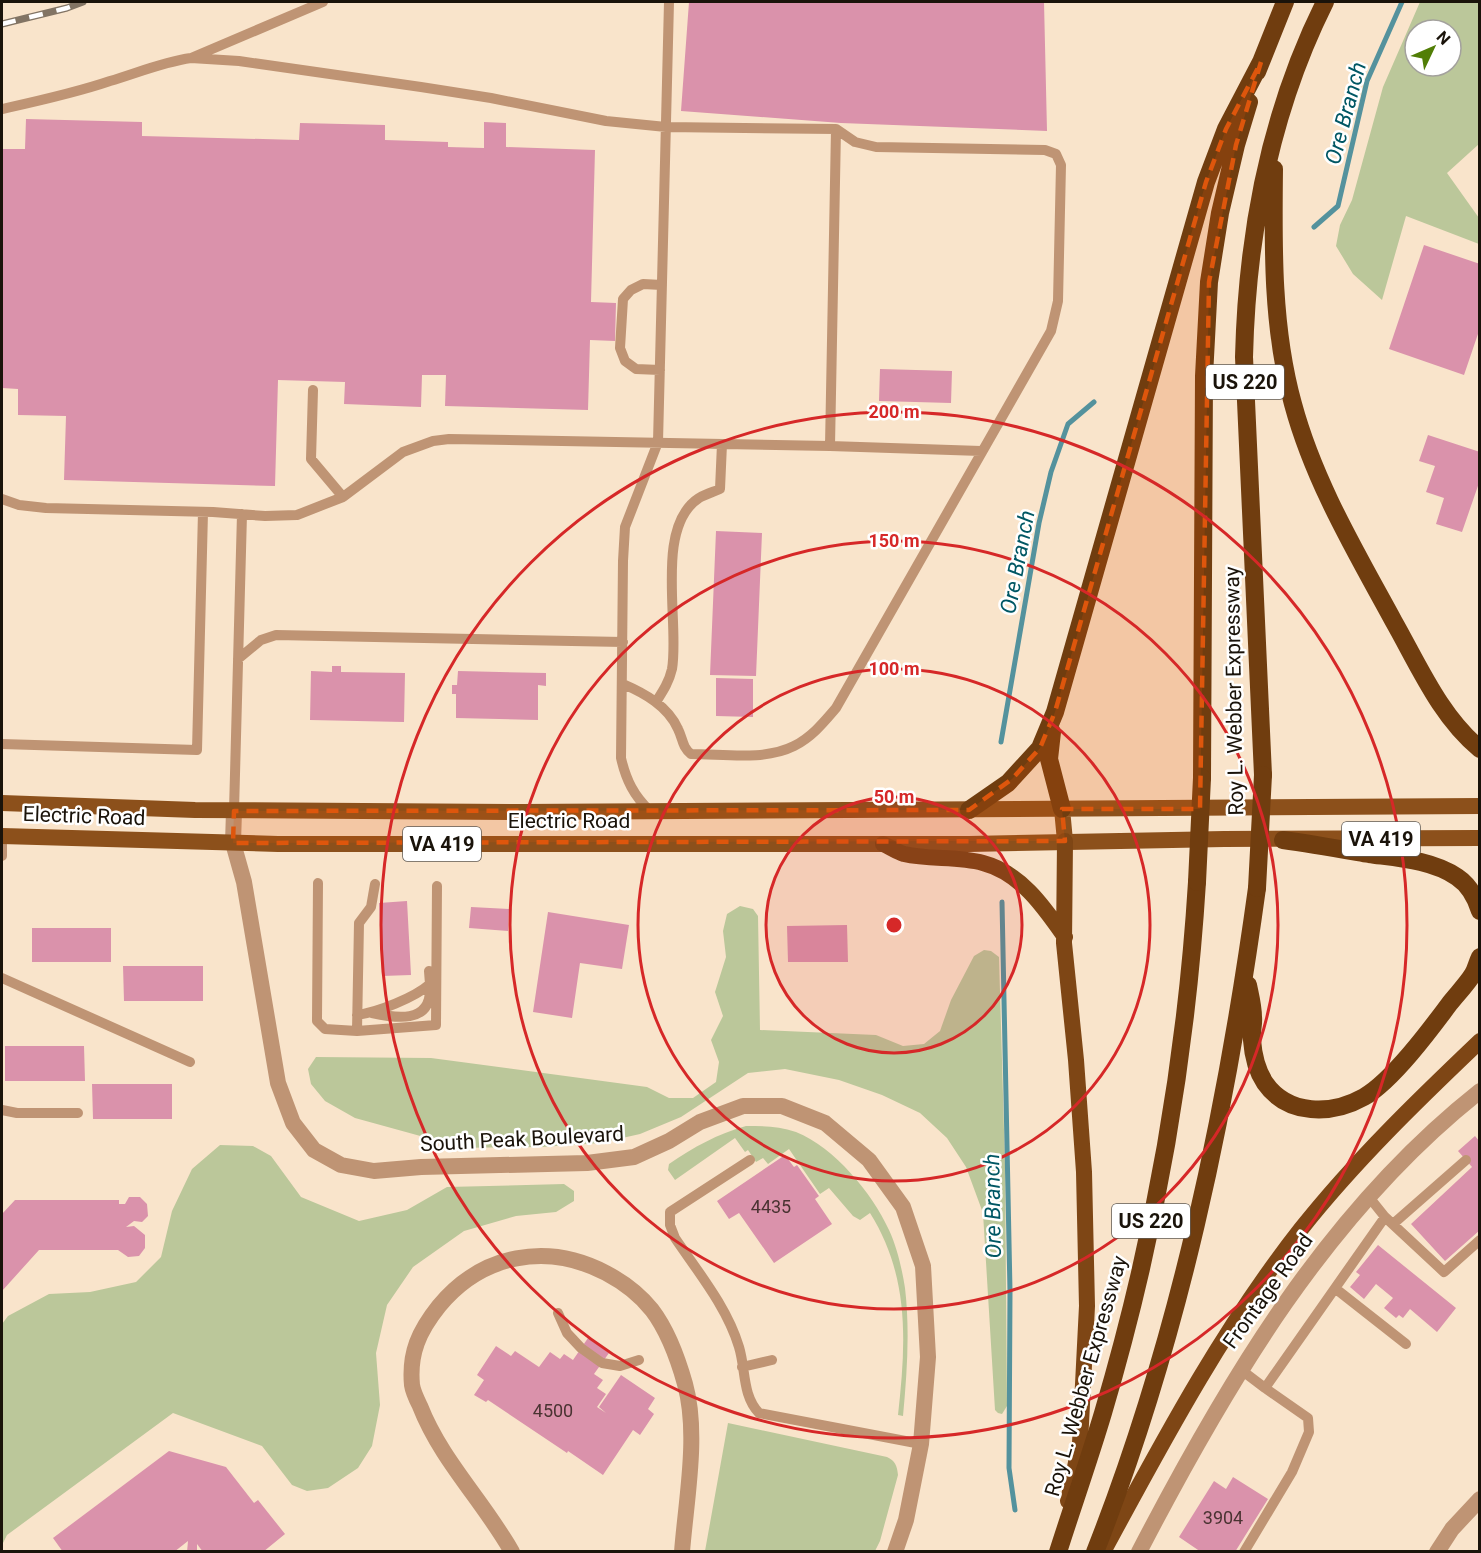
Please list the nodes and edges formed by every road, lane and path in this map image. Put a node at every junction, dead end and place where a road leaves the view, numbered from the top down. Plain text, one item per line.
1 (323, 2) edge
2 (669, 2) edge
3 (1285, 2) edge
4 (1325, 2) edge
5 (191, 58) junction
6 (1261, 62) junction
7 (2, 109) edge
8 (666, 127) junction
9 (836, 129) junction
10 (1275, 134) junction
11 (662, 285) junction
12 (660, 370) junction
13 (313, 390) dead end
14 (658, 442) junction
15 (722, 444) junction
16 (830, 446) junction
17 (981, 452) junction
18 (343, 497) junction
19 (2, 499) edge
20 (203, 512) junction
21 (242, 514) junction
22 (623, 642) junction
23 (238, 659) junction
24 (623, 684) junction
25 (656, 702) junction
26 (1055, 712) junction
27 (2, 744) edge
28 (1479, 749) edge
29 (2, 803) edge
30 (1479, 806) edge
31 (1062, 809) junction
32 (969, 810) junction
33 (234, 811) junction
34 (650, 811) junction
35 (2, 836) edge
36 (1479, 838) edge
37 (1283, 840) junction
38 (1065, 841) junction
39 (233, 843) junction
40 (883, 844) junction
41 (2, 856) edge
42 (318, 883) dead end
43 (375, 884) dead end
44 (436, 886) dead end
45 (1479, 911) edge
46 (436, 935) junction
47 (1065, 937) junction
48 (1479, 957) edge
49 (1246, 969) junction
50 (2, 978) edge
51 (430, 984) junction
52 (372, 1012) junction
53 (357, 1014) junction
54 (357, 1031) junction
55 (1479, 1041) edge
56 (190, 1062) dead end
57 (1479, 1091) edge
58 (2, 1110) edge
59 (78, 1113) dead end
60 (750, 1160) dead end
61 (1466, 1160) dead end
62 (1369, 1197) junction
63 (1389, 1220) junction
64 (1479, 1240) edge
65 (1336, 1289) junction
66 (558, 1313) dead end
67 (1406, 1344) dead end
68 (639, 1360) dead end
69 (772, 1360) dead end
70 (742, 1367) junction
71 (1240, 1369) junction
72 (1265, 1388) junction
73 (921, 1444) junction
74 (1479, 1499) edge
75 (1143, 1550) edge
76 (512, 1551) edge
77 (682, 1551) edge
78 (895, 1551) edge
79 (1058, 1551) edge
80 (1095, 1551) edge
81 (1103, 1551) edge
82 (1244, 1551) edge
83 (1437, 1551) edge

1 - 5 lane
2 - 8 lane
3 - 6 highway, Roy L. Webber Expressway / US 220
4 - 10 highway, Roy L. Webber Expressway / US 220
5 - 7 lane
5 - 8 lane
6 - 26 highway
6 - 79 highway, Roy L. Webber Expressway / US 220, bridge
8 - 9 lane
8 - 11 lane
9 - 16 lane
9 - 17 lane
10 - 28 highway
10 - 49 highway, Roy L. Webber Expressway / US 220, bridge
11 - 12 lane
11 - 12 lane
12 - 14 lane
13 - 18 lane
14 - 15 lane
14 - 18 lane
14 - 22 lane
15 - 16 lane
15 - 25 lane
16 - 17 lane
17 - 25 lane
18 - 21 lane
19 - 20 lane
20 - 21 lane
20 - 27 lane
21 - 23 lane
22 - 23 lane
22 - 24 lane
23 - 33 lane
24 - 25 lane
24 - 34 lane
26 - 31 highway
26 - 32 highway
29 - 33 main road, Electric Road / VA 419
30 - 31 main road
31 - 32 main road, VA 419
31 - 38 main road
32 - 34 main road, Electric Road / VA 419
33 - 34 main road, Electric Road / VA 419
33 - 39 street, South Peak Boulevard
35 - 39 main road, Electric Road / VA 419
35 - 41 lane
36 - 37 main road, VA 419
37 - 38 main road, VA 419
37 - 45 highway
38 - 40 main road, Electric Road / VA 419
38 - 47 highway
39 - 40 main road, Electric Road / VA 419
39 - 73 street, South Peak Boulevard
40 - 47 highway
42 - 54 lane
43 - 53 lane
44 - 46 lane
46 - 51 lane
46 - 54 lane
47 - 79 highway
48 - 49 highway
49 - 80 highway, Roy L. Webber Expressway / US 220
50 - 56 lane
51 - 52 lane
51 - 52 lane
52 - 53 lane
53 - 54 lane
55 - 81 highway
57 - 62 street, Frontage Road
58 - 59 lane
60 - 70 lane
61 - 63 lane
62 - 63 lane
62 - 71 street, Frontage Road
63 - 64 lane
63 - 65 lane
65 - 67 lane
65 - 72 lane
66 - 68 lane
69 - 70 lane
70 - 73 lane
71 - 72 lane
71 - 75 street, Frontage Road
72 - 82 lane
73 - 78 street, South Peak Boulevard
74 - 83 street
76 - 77 street

